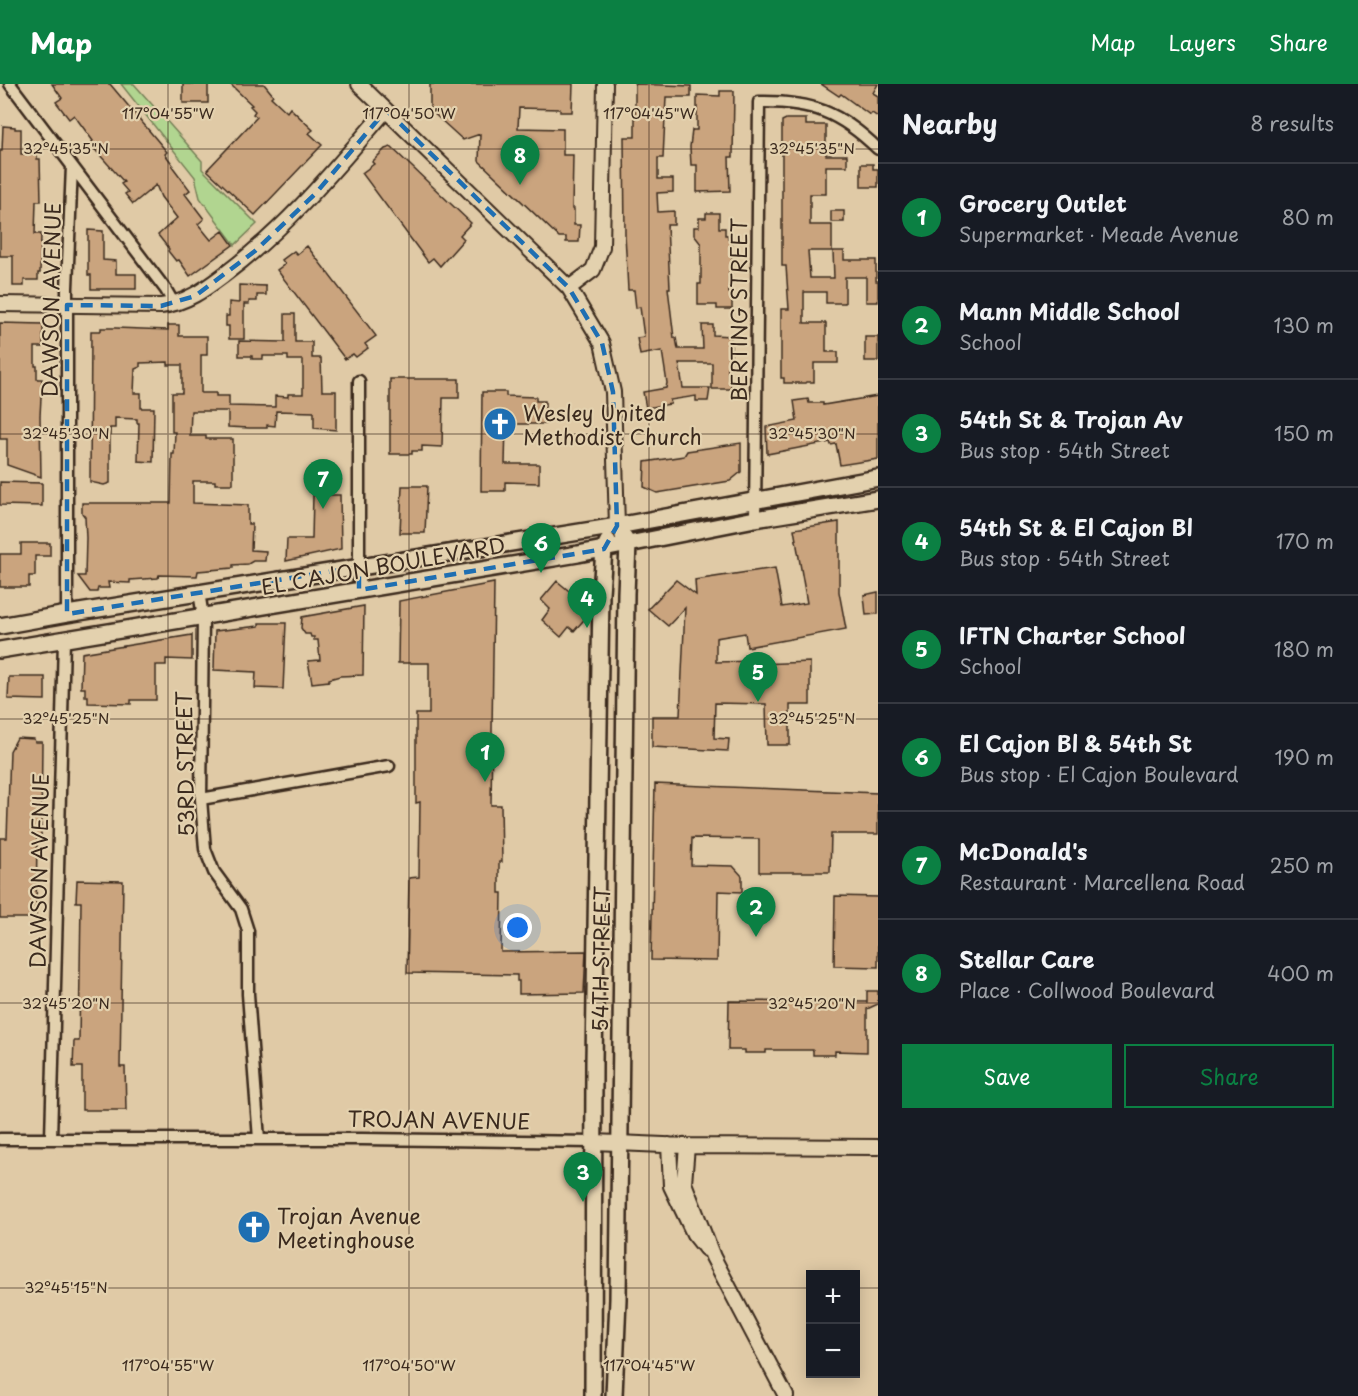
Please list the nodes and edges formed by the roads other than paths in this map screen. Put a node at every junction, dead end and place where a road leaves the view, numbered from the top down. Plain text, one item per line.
1 (10, 84) edge
2 (359, 84) edge
3 (605, 84) edge
4 (386, 110) junction
5 (878, 149) edge
6 (72, 166) junction
7 (569, 288) junction
8 (0, 304) edge
9 (174, 304) junction
10 (67, 305) junction
11 (358, 381) dead end
12 (878, 478) edge
13 (878, 499) edge
14 (756, 500) junction
15 (755, 519) junction
16 (617, 526) junction
17 (628, 544) junction
18 (604, 549) junction
19 (359, 567) junction
20 (358, 590) junction
21 (199, 592) junction
22 (67, 614) junction
23 (203, 617) junction
24 (0, 627) edge
25 (64, 640) junction
26 (0, 650) edge
27 (389, 766) dead end
28 (201, 799) junction
29 (51, 1139) junction
30 (259, 1139) junction
31 (0, 1140) edge
32 (594, 1142) junction
33 (619, 1143) junction
34 (669, 1145) junction
35 (687, 1146) junction
36 (878, 1147) edge
37 (713, 1257) junction
38 (593, 1396) edge
39 (614, 1396) edge
40 (786, 1396) edge

1 - 6 street
2 - 4 street
3 - 7 street
4 - 7 street
4 - 9 street
5 - 14 street, BERTING STREET
6 - 9 street
6 - 10 street, DAWSON AVENUE
7 - 16 street
8 - 10 street
9 - 10 street
10 - 22 street, DAWSON AVENUE
11 - 19 street
12 - 14 main road, EL CAJON BOULEVARD
13 - 15 main road, EL CAJON BOULEVARD
14 - 15 street, BERTING STREET
14 - 16 main road, EL CAJON BOULEVARD
15 - 17 main road, EL CAJON BOULEVARD
16 - 17 main road
16 - 18 main road, 54TH STREET
16 - 19 main road, EL CAJON BOULEVARD
17 - 18 main road, EL CAJON BOULEVARD
17 - 33 main road, 54TH STREET
18 - 20 main road, EL CAJON BOULEVARD
18 - 32 main road, 54TH STREET
19 - 20 street
19 - 21 main road, EL CAJON BOULEVARD
20 - 23 main road, EL CAJON BOULEVARD
21 - 22 main road, EL CAJON BOULEVARD
21 - 23 street, 53RD STREET
22 - 24 main road, EL CAJON BOULEVARD
23 - 25 main road, EL CAJON BOULEVARD
23 - 28 street, 53RD STREET
25 - 26 main road, EL CAJON BOULEVARD
25 - 29 street, DAWSON AVENUE
27 - 28 street
28 - 30 street, 53RD STREET
29 - 30 street, TROJAN AVENUE
29 - 31 street, TROJAN AVENUE
30 - 32 street, TROJAN AVENUE
32 - 33 street, TROJAN AVENUE
32 - 38 main road, 54TH STREET
33 - 34 street, TROJAN AVENUE
33 - 39 main road, 54TH STREET
34 - 35 street, TROJAN AVENUE
34 - 37 street
35 - 36 street, TROJAN AVENUE
35 - 37 street
37 - 40 street

